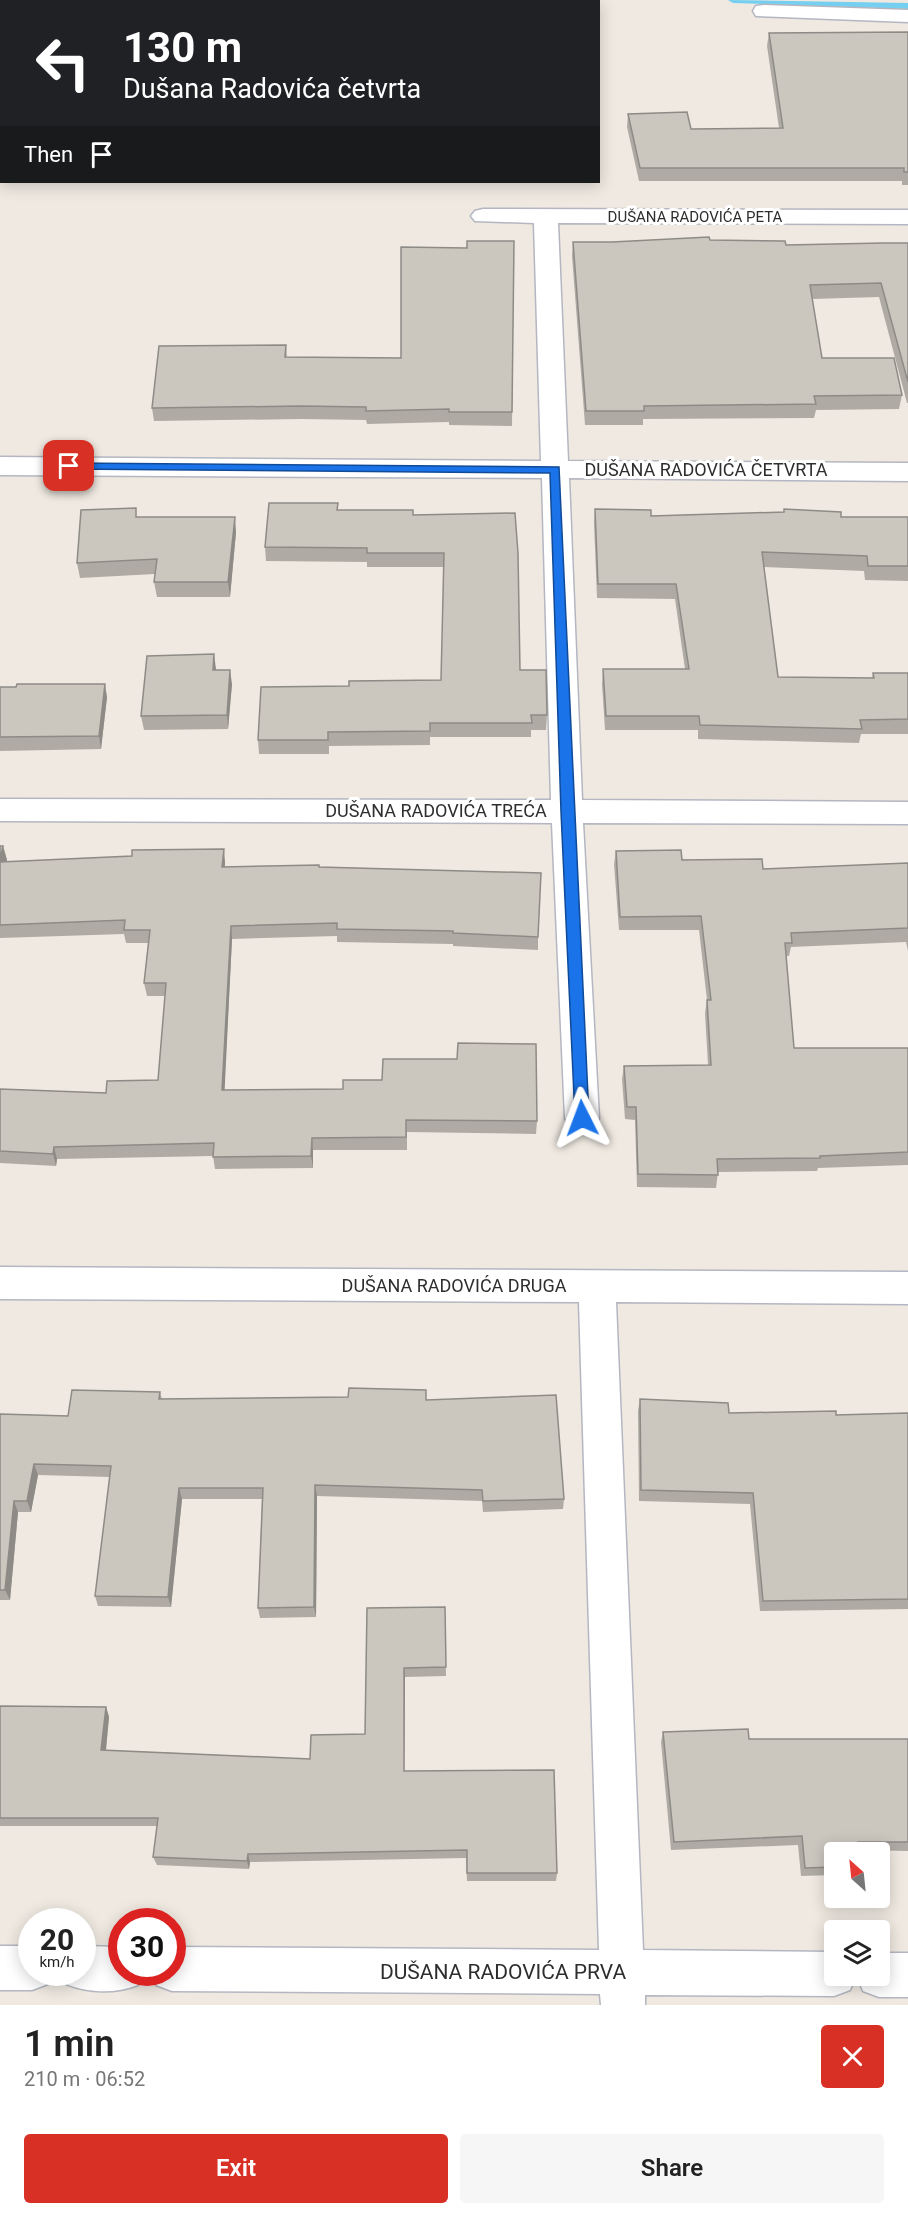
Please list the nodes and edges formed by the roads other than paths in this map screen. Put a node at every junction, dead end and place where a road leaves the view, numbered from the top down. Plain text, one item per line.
1 (764, 11) dead end
2 (908, 16) edge
3 (483, 216) dead end
4 (546, 216) junction
5 (908, 218) edge
6 (0, 466) edge
7 (555, 470) junction
8 (908, 472) edge
9 (0, 810) edge
10 (567, 812) junction
11 (908, 813) edge
12 (582, 1118) dead end
13 (0, 1283) edge
14 (597, 1286) junction
15 (908, 1288) edge
16 (0, 1968) edge
17 (18, 1968) edge
18 (186, 1970) edge
19 (824, 1975) edge
20 (890, 1975) edge
21 (908, 1975) edge
22 (622, 1989) edge

1 - 2 street
3 - 4 street, DUŠANA RADOVIĆA PETA
4 - 5 street, DUŠANA RADOVIĆA PETA
4 - 7 street
6 - 7 street, DUŠANA RADOVIĆA ČETVRTA
7 - 8 street, DUŠANA RADOVIĆA ČETVRTA
7 - 10 street
9 - 10 street, DUŠANA RADOVIĆA TREĆA
10 - 11 street, DUŠANA RADOVIĆA TREĆA
10 - 12 street
13 - 14 street, DUŠANA RADOVIĆA DRUGA
14 - 15 street, DUŠANA RADOVIĆA DRUGA
14 - 22 street
16 - 17 street
18 - 22 street, DUŠANA RADOVIĆA PRVA
19 - 22 street, DUŠANA RADOVIĆA PRVA
20 - 21 street

